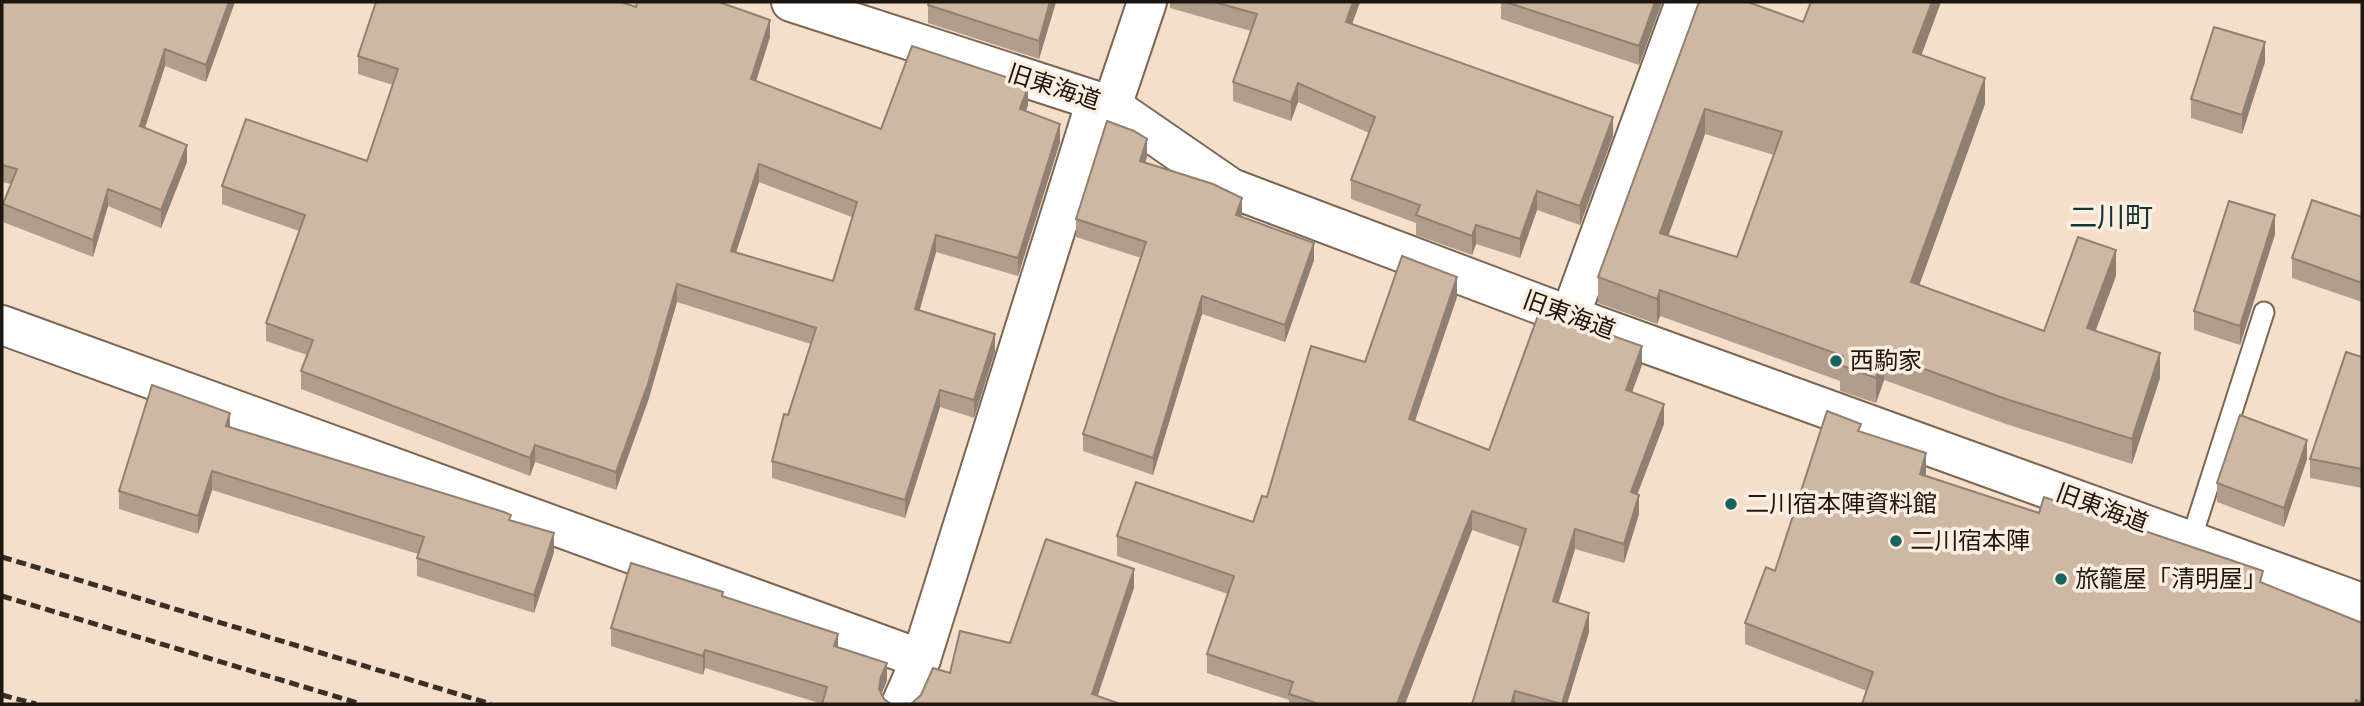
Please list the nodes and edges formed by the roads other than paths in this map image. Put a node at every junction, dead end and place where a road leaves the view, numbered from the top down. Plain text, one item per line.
1 (791, 2) edge
2 (1146, 2) edge
3 (1685, 2) edge
4 (1104, 103) junction
5 (2264, 312) dead end
6 (1570, 316) junction
7 (2, 325) edge
8 (2191, 540) junction
9 (2362, 603) edge
10 (921, 659) junction
11 (901, 704) edge

1 - 4 street, 旧東海道
2 - 4 street
3 - 6 street
4 - 6 street, 旧東海道
4 - 10 street
5 - 8 lane
6 - 8 street, 旧東海道
7 - 10 street
8 - 9 street, 旧東海道
10 - 11 street

